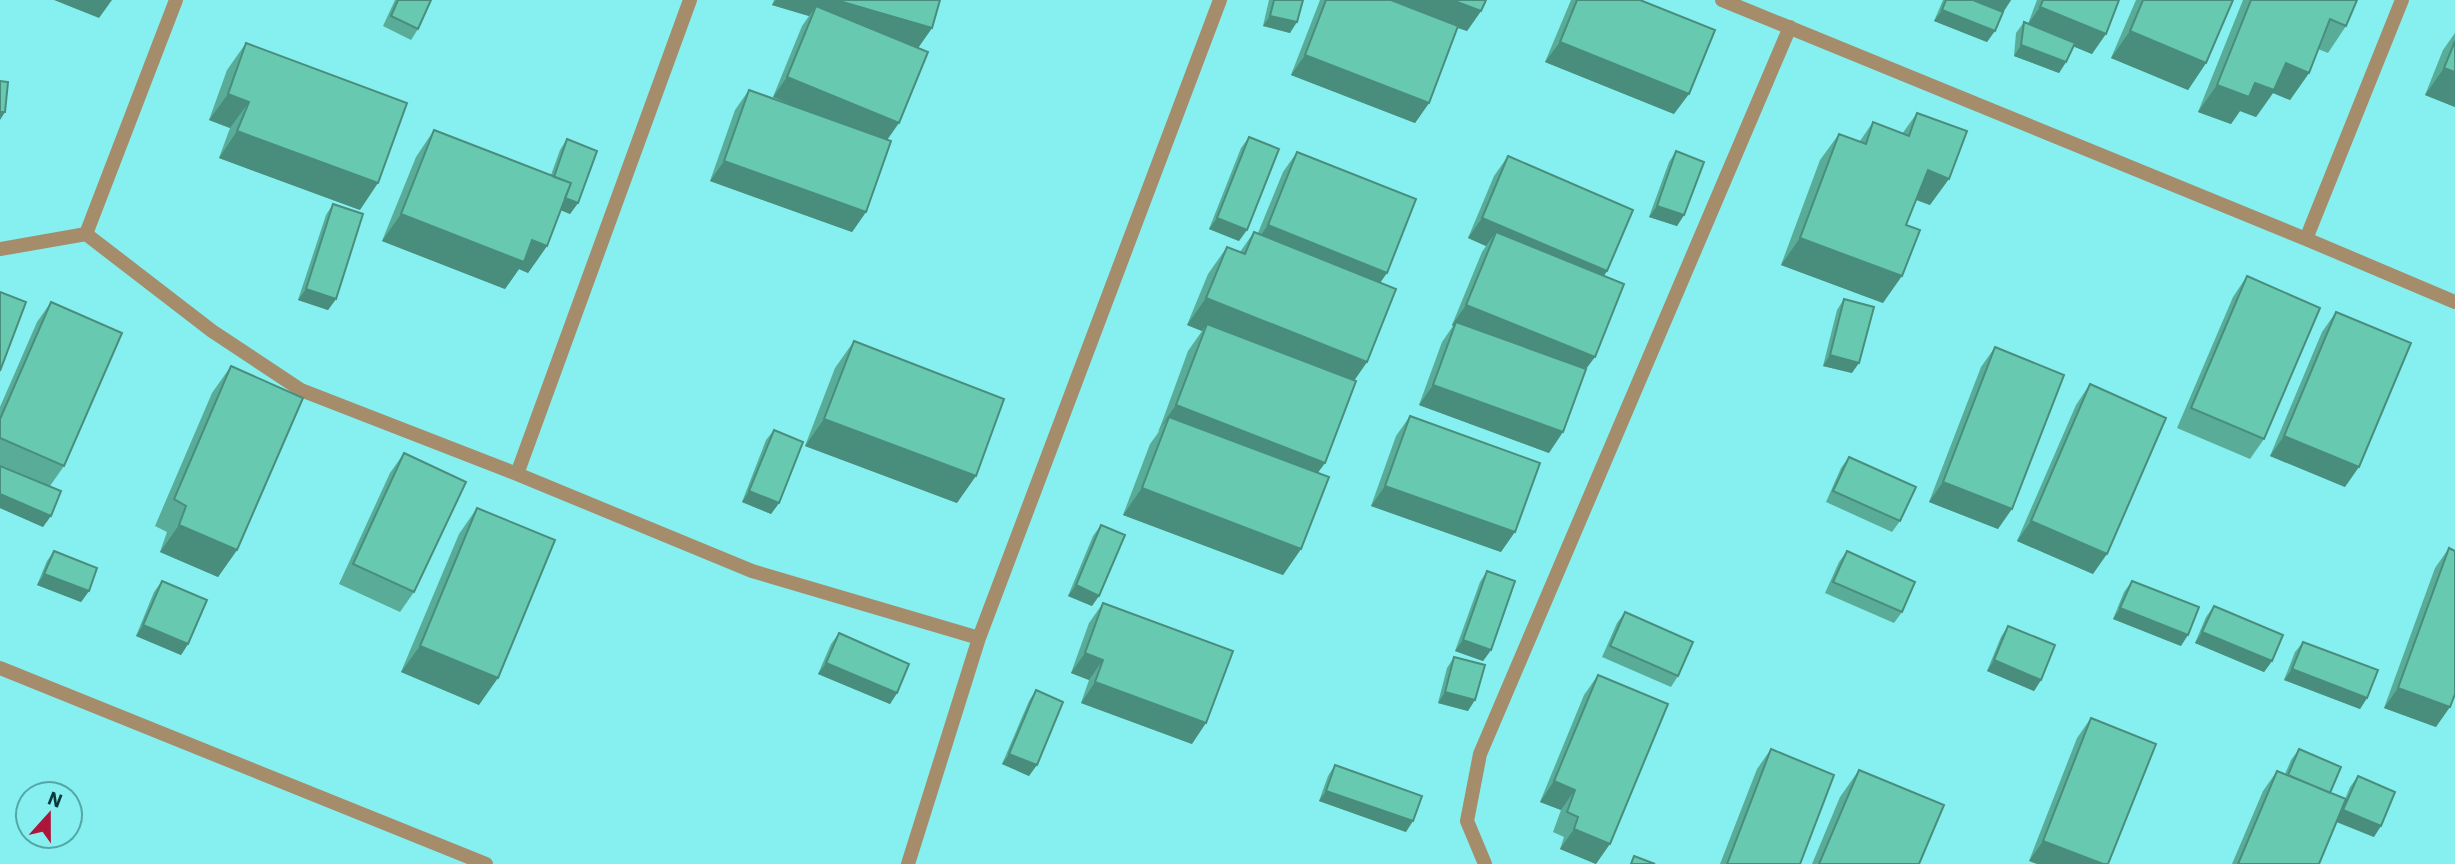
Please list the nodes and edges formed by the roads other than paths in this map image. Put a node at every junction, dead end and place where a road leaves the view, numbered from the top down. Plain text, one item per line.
1 (176, 0) edge
2 (690, 0) edge
3 (1220, 0) edge
4 (1722, 0) edge
5 (2402, 0) edge
6 (1790, 27) junction
7 (86, 234) junction
8 (2306, 239) junction
9 (0, 249) edge
10 (2455, 302) edge
11 (517, 474) junction
12 (979, 638) junction
13 (0, 668) edge
14 (486, 864) edge
15 (908, 864) edge
16 (1485, 864) edge

1 - 7 street
2 - 11 street
3 - 12 street
4 - 6 street
5 - 8 street
6 - 8 street
6 - 16 street
7 - 9 street
7 - 11 street
8 - 10 street
11 - 12 street
12 - 15 street
13 - 14 street

